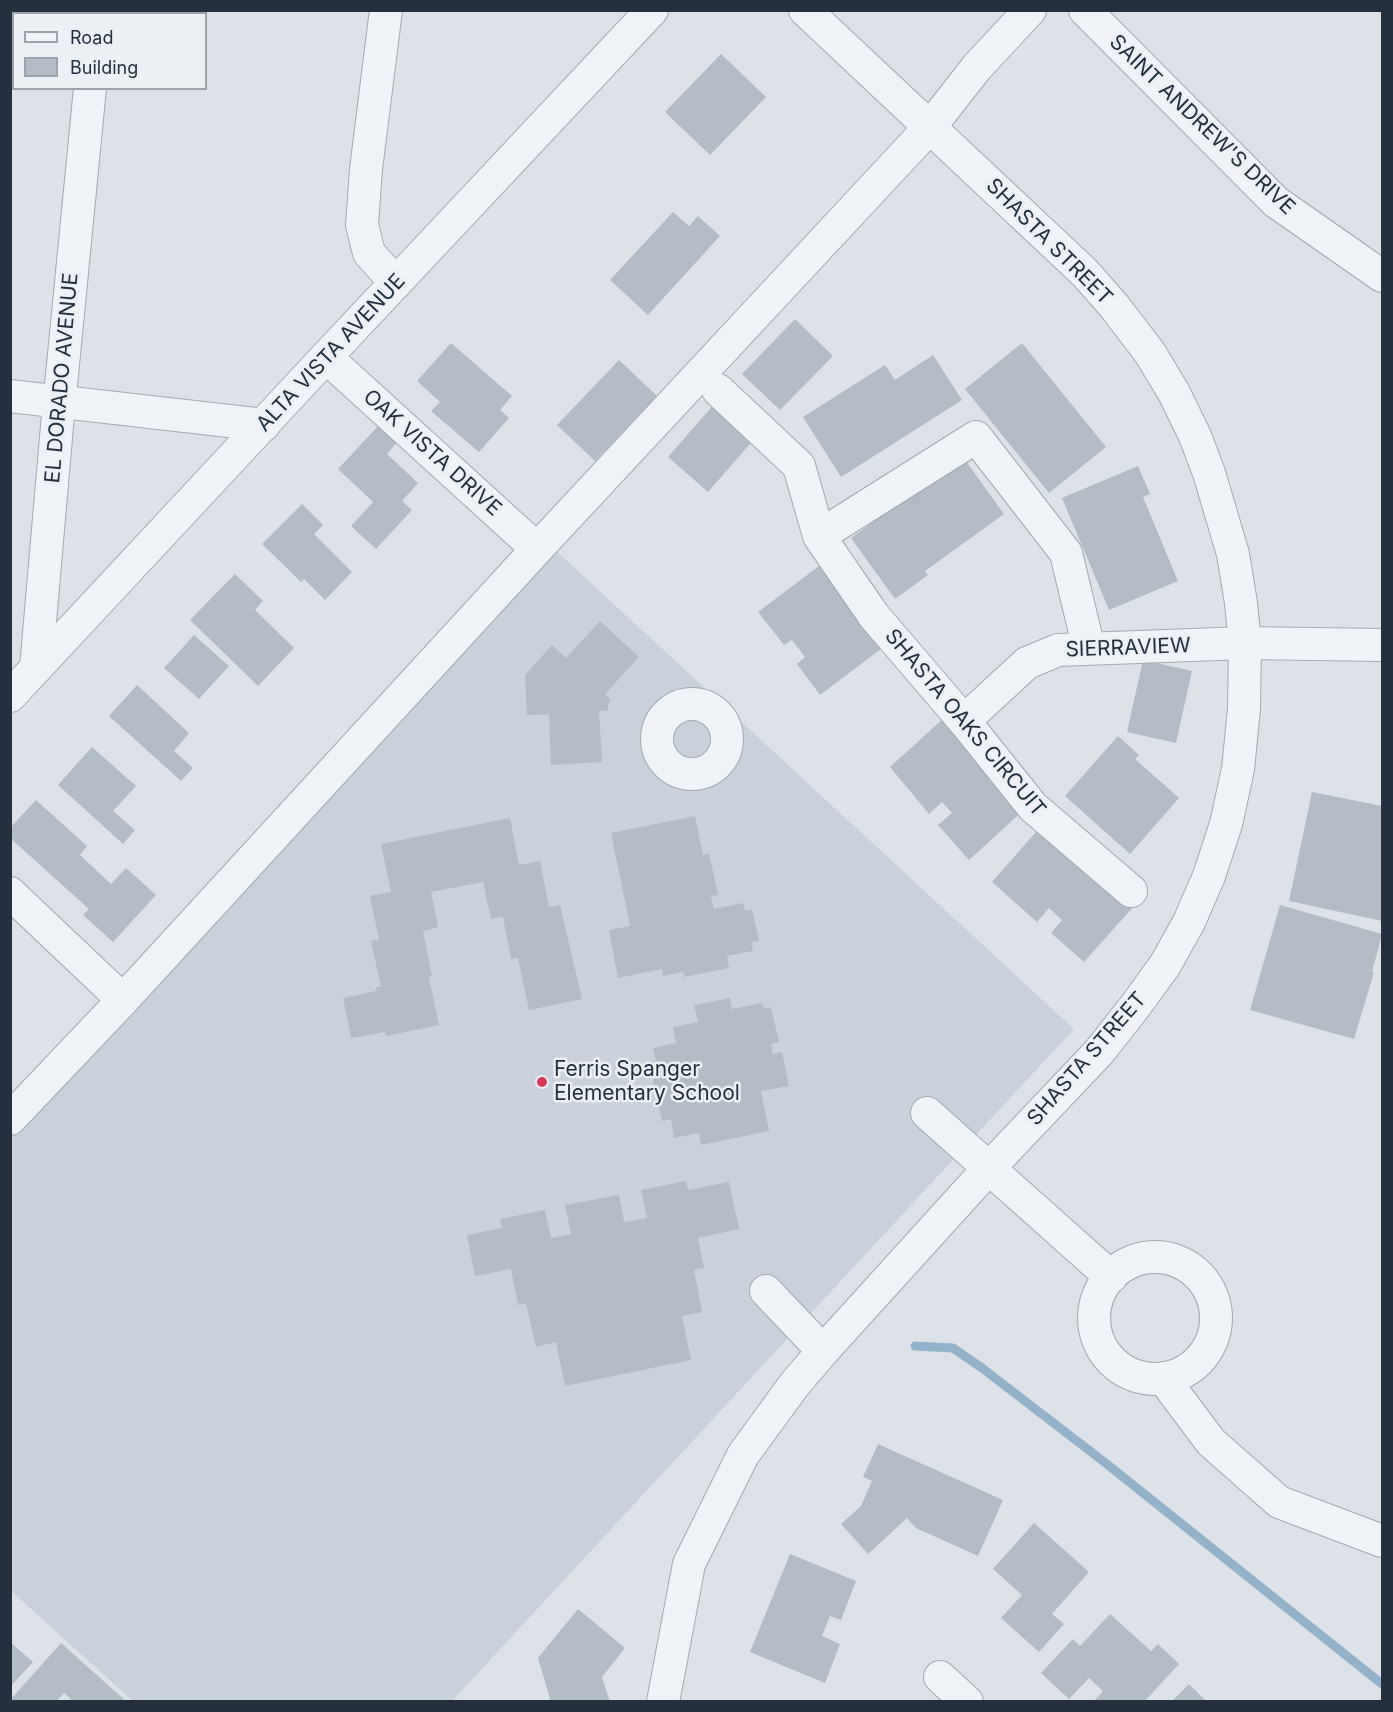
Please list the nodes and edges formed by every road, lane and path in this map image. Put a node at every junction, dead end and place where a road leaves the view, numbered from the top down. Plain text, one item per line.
1 (386, 10) edge
2 (652, 10) edge
3 (805, 10) edge
4 (1030, 10) edge
5 (1085, 10) edge
6 (90, 90) edge
7 (930, 127) junction
8 (1383, 276) edge
9 (396, 283) junction
10 (326, 357) junction
11 (718, 390) dead end
12 (10, 396) edge
13 (60, 401) junction
14 (264, 425) junction
15 (819, 536) junction
16 (537, 549) junction
17 (1245, 643) junction
18 (1383, 645) edge
19 (1089, 649) junction
20 (36, 668) junction
21 (10, 696) edge
22 (964, 721) junction
23 (1131, 891) dead end
24 (10, 893) edge
25 (123, 1000) junction
26 (927, 1113) dead end
27 (10, 1119) edge
28 (989, 1168) junction
29 (1111, 1276) junction
30 (766, 1291) dead end
31 (823, 1351) junction
32 (1163, 1378) junction
33 (1383, 1541) edge
34 (940, 1677) dead end
35 (663, 1701) edge
36 (967, 1701) edge

1 - 9 street
2 - 9 street, ALTA VISTA AVENUE
3 - 7 street, SHASTA STREET
4 - 7 street
5 - 8 street, SAINT ANDREW'S DRIVE
6 - 13 street, EL DORADO AVENUE
7 - 16 street
7 - 17 street, SHASTA STREET
9 - 10 street, ALTA VISTA AVENUE
10 - 14 street, ALTA VISTA AVENUE
10 - 16 street, OAK VISTA DRIVE
11 - 15 street, SHASTA OAKS CIRCUIT
12 - 13 street
13 - 14 street
13 - 20 street, EL DORADO AVENUE
14 - 20 street, ALTA VISTA AVENUE
15 - 19 street
15 - 22 street, SHASTA OAKS CIRCUIT
16 - 25 street
17 - 18 street, SIERRAVIEW
17 - 19 street, SIERRAVIEW
17 - 28 street, SHASTA STREET
19 - 22 street, SIERRAVIEW
20 - 21 street, ALTA VISTA AVENUE
22 - 23 street, SHASTA OAKS CIRCUIT
24 - 25 street
25 - 27 street
26 - 28 street
28 - 29 street
28 - 31 street, SHASTA STREET
29 - 32 street
29 - 32 street
30 - 31 street
31 - 35 street, SHASTA STREET
32 - 33 street
34 - 36 street

